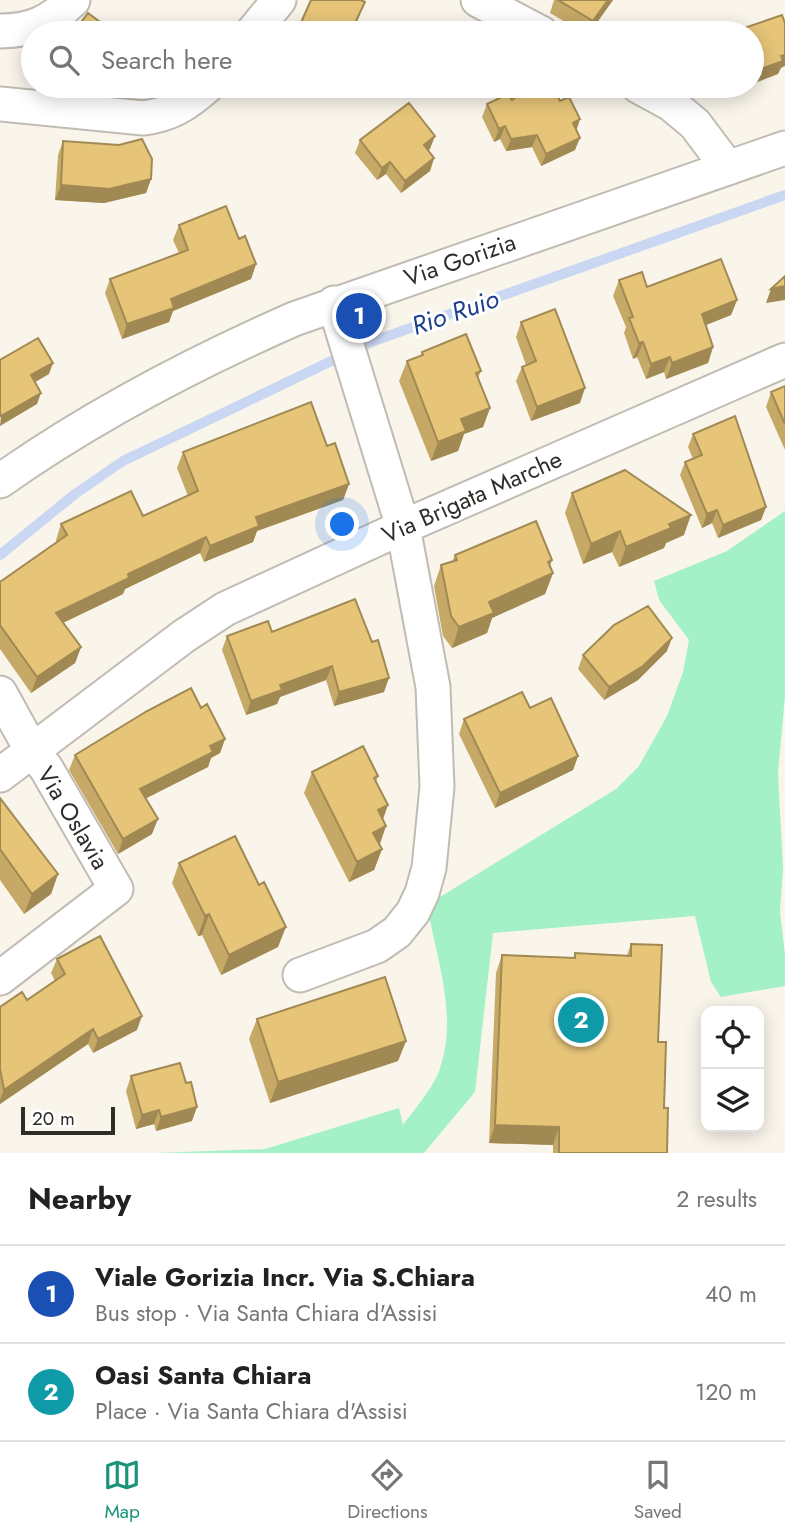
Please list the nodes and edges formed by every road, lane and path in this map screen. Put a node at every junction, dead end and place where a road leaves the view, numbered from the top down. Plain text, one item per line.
1 (73, 0) edge
2 (279, 0) edge
3 (483, 1) edge
4 (46, 21) edge
5 (262, 21) edge
6 (519, 21) edge
7 (0, 31) edge
8 (21, 31) edge
9 (194, 98) edge
10 (660, 98) edge
11 (0, 104) edge
12 (785, 148) edge
13 (728, 168) junction
14 (339, 318) junction
15 (785, 360) edge
16 (0, 481) edge
17 (403, 527) junction
18 (0, 693) edge
19 (32, 751) junction
20 (0, 775) edge
21 (300, 975) dead end
22 (0, 978) edge

1 - 4 street
2 - 5 street
3 - 6 street
7 - 8 street
9 - 11 street
10 - 13 street
12 - 13 street, Via Gorizia
13 - 14 street, Via Gorizia
14 - 16 street, Via Gorizia
14 - 17 street
15 - 17 street, Via Brigata Marche
17 - 19 street, Via Brigata Marche
17 - 21 street
18 - 19 street, Via Oslavia
19 - 20 street, Via Brigata Marche
19 - 22 street, Via Oslavia

